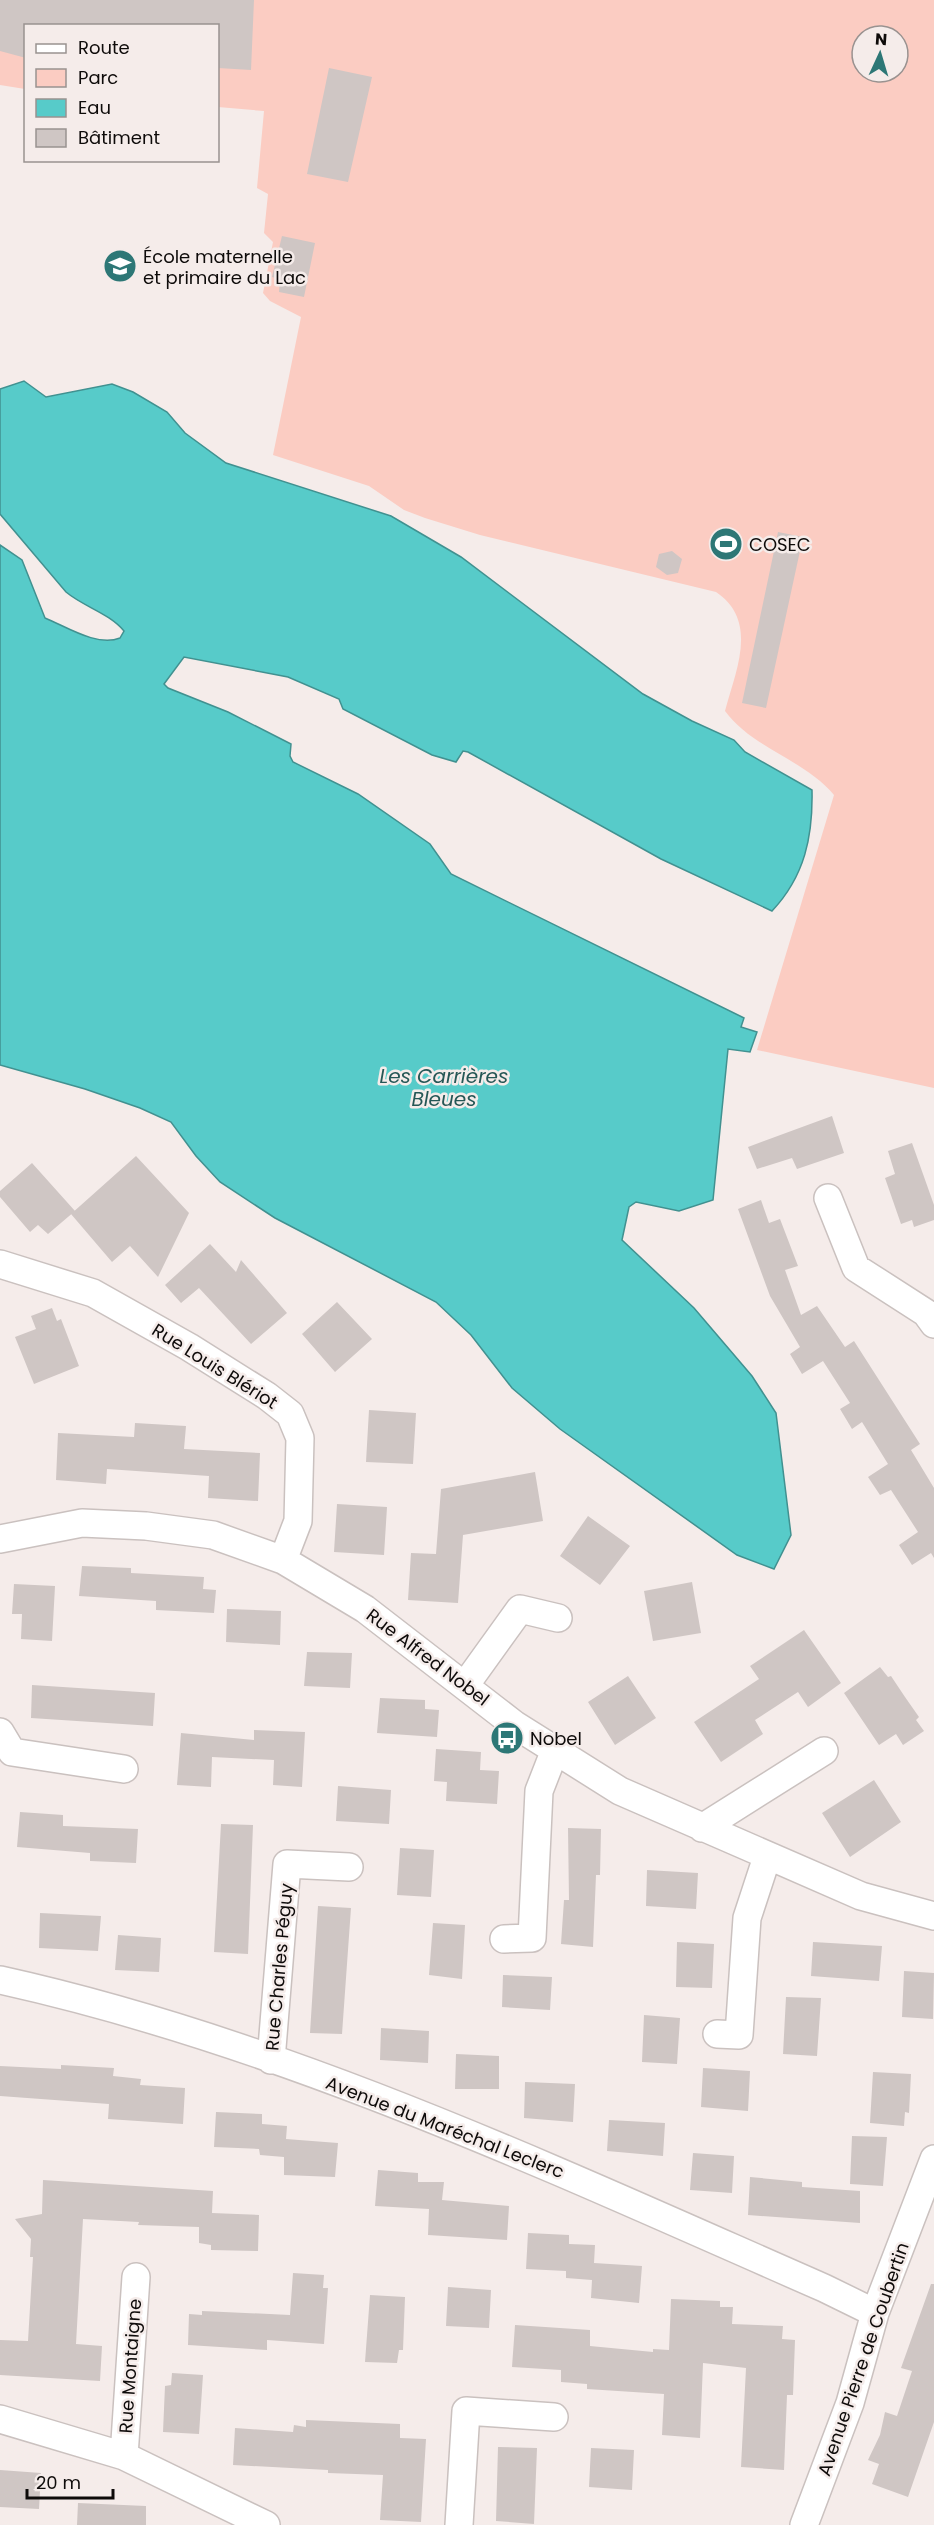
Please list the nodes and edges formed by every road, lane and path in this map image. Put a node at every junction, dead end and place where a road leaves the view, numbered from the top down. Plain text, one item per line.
1 (828, 1198) dead end
2 (0, 1264) edge
3 (934, 1324) edge
4 (0, 1539) edge
5 (283, 1560) junction
6 (558, 1618) dead end
7 (466, 1684) junction
8 (0, 1732) edge
9 (555, 1750) junction
10 (824, 1751) dead end
11 (124, 1769) dead end
12 (702, 1828) junction
13 (767, 1857) junction
14 (349, 1867) dead end
15 (934, 1916) edge
16 (504, 1939) dead end
17 (0, 1980) edge
18 (717, 2034) dead end
19 (271, 2061) junction
20 (934, 2159) edge
21 (136, 2277) dead end
22 (875, 2313) junction
23 (554, 2418) dead end
24 (0, 2419) edge
25 (124, 2456) junction
26 (266, 2525) edge
27 (459, 2525) edge
28 (804, 2525) edge

1 - 3 street
2 - 5 street, Rue Louis Blériot
4 - 5 street, Rue Alfred Nobel
5 - 7 street, Rue Alfred Nobel
6 - 7 street
7 - 9 street, Rue Alfred Nobel
8 - 11 street
9 - 12 street, Rue Alfred Nobel
9 - 16 street
10 - 12 street
12 - 13 street, Rue Alfred Nobel
13 - 15 street, Rue Alfred Nobel
13 - 18 street
14 - 19 street, Rue Charles Péguy
17 - 19 street, Avenue du Maréchal Leclerc
19 - 22 street, Avenue du Maréchal Leclerc
20 - 22 street, Avenue Pierre de Coubertin
21 - 25 street, Rue Montaigne
22 - 28 street, Avenue Pierre de Coubertin
23 - 27 street
24 - 25 street
25 - 26 street

